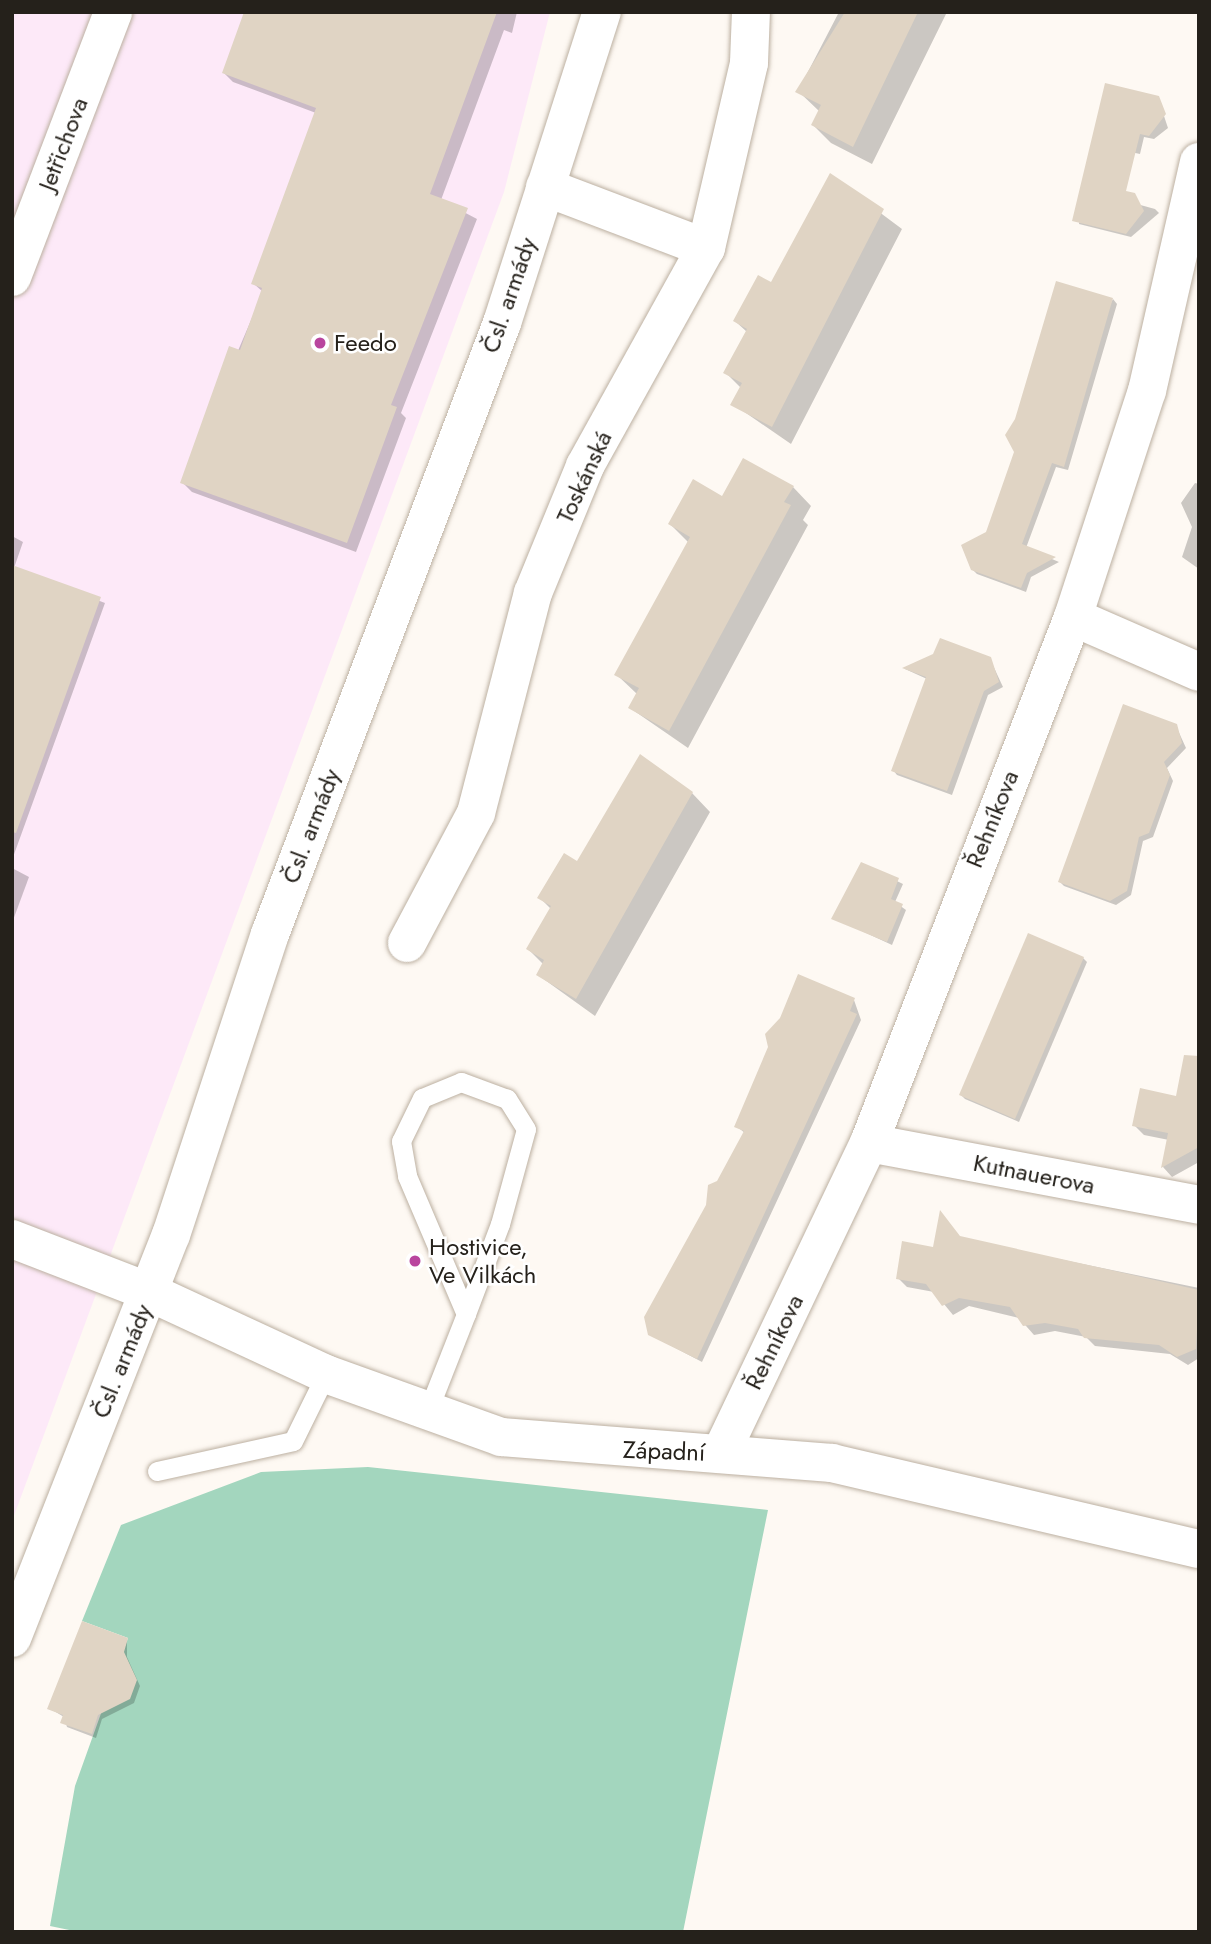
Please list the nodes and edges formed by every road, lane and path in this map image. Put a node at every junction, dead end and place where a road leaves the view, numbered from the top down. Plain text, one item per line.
1 (113, 12) edge
2 (602, 12) edge
3 (751, 12) edge
4 (1199, 162) edge
5 (545, 187) junction
6 (706, 248) junction
7 (12, 277) edge
8 (1073, 617) junction
9 (1199, 672) edge
10 (407, 943) dead end
11 (869, 1143) junction
12 (1199, 1205) edge
13 (12, 1238) edge
14 (149, 1292) junction
15 (466, 1314) junction
16 (327, 1374) junction
17 (426, 1413) junction
18 (721, 1453) junction
19 (158, 1471) dead end
20 (1199, 1549) edge
21 (12, 1638) edge

1 - 7 street, Jetřichova
2 - 5 street, Čsl. armády
3 - 6 street, Toskánská
4 - 8 street, Řehníkova
5 - 6 street
5 - 14 street, Čsl. armády
6 - 10 street, Toskánská
8 - 9 street
8 - 11 street, Řehníkova
11 - 12 street, Kutnauerova
11 - 18 street, Řehníkova
13 - 14 street, Západní
14 - 16 street, Západní
14 - 21 street, Čsl. armády
15 - 15 lane
15 - 17 lane
16 - 17 street, Západní
16 - 19 lane
17 - 18 street, Západní
18 - 20 street, Západní

